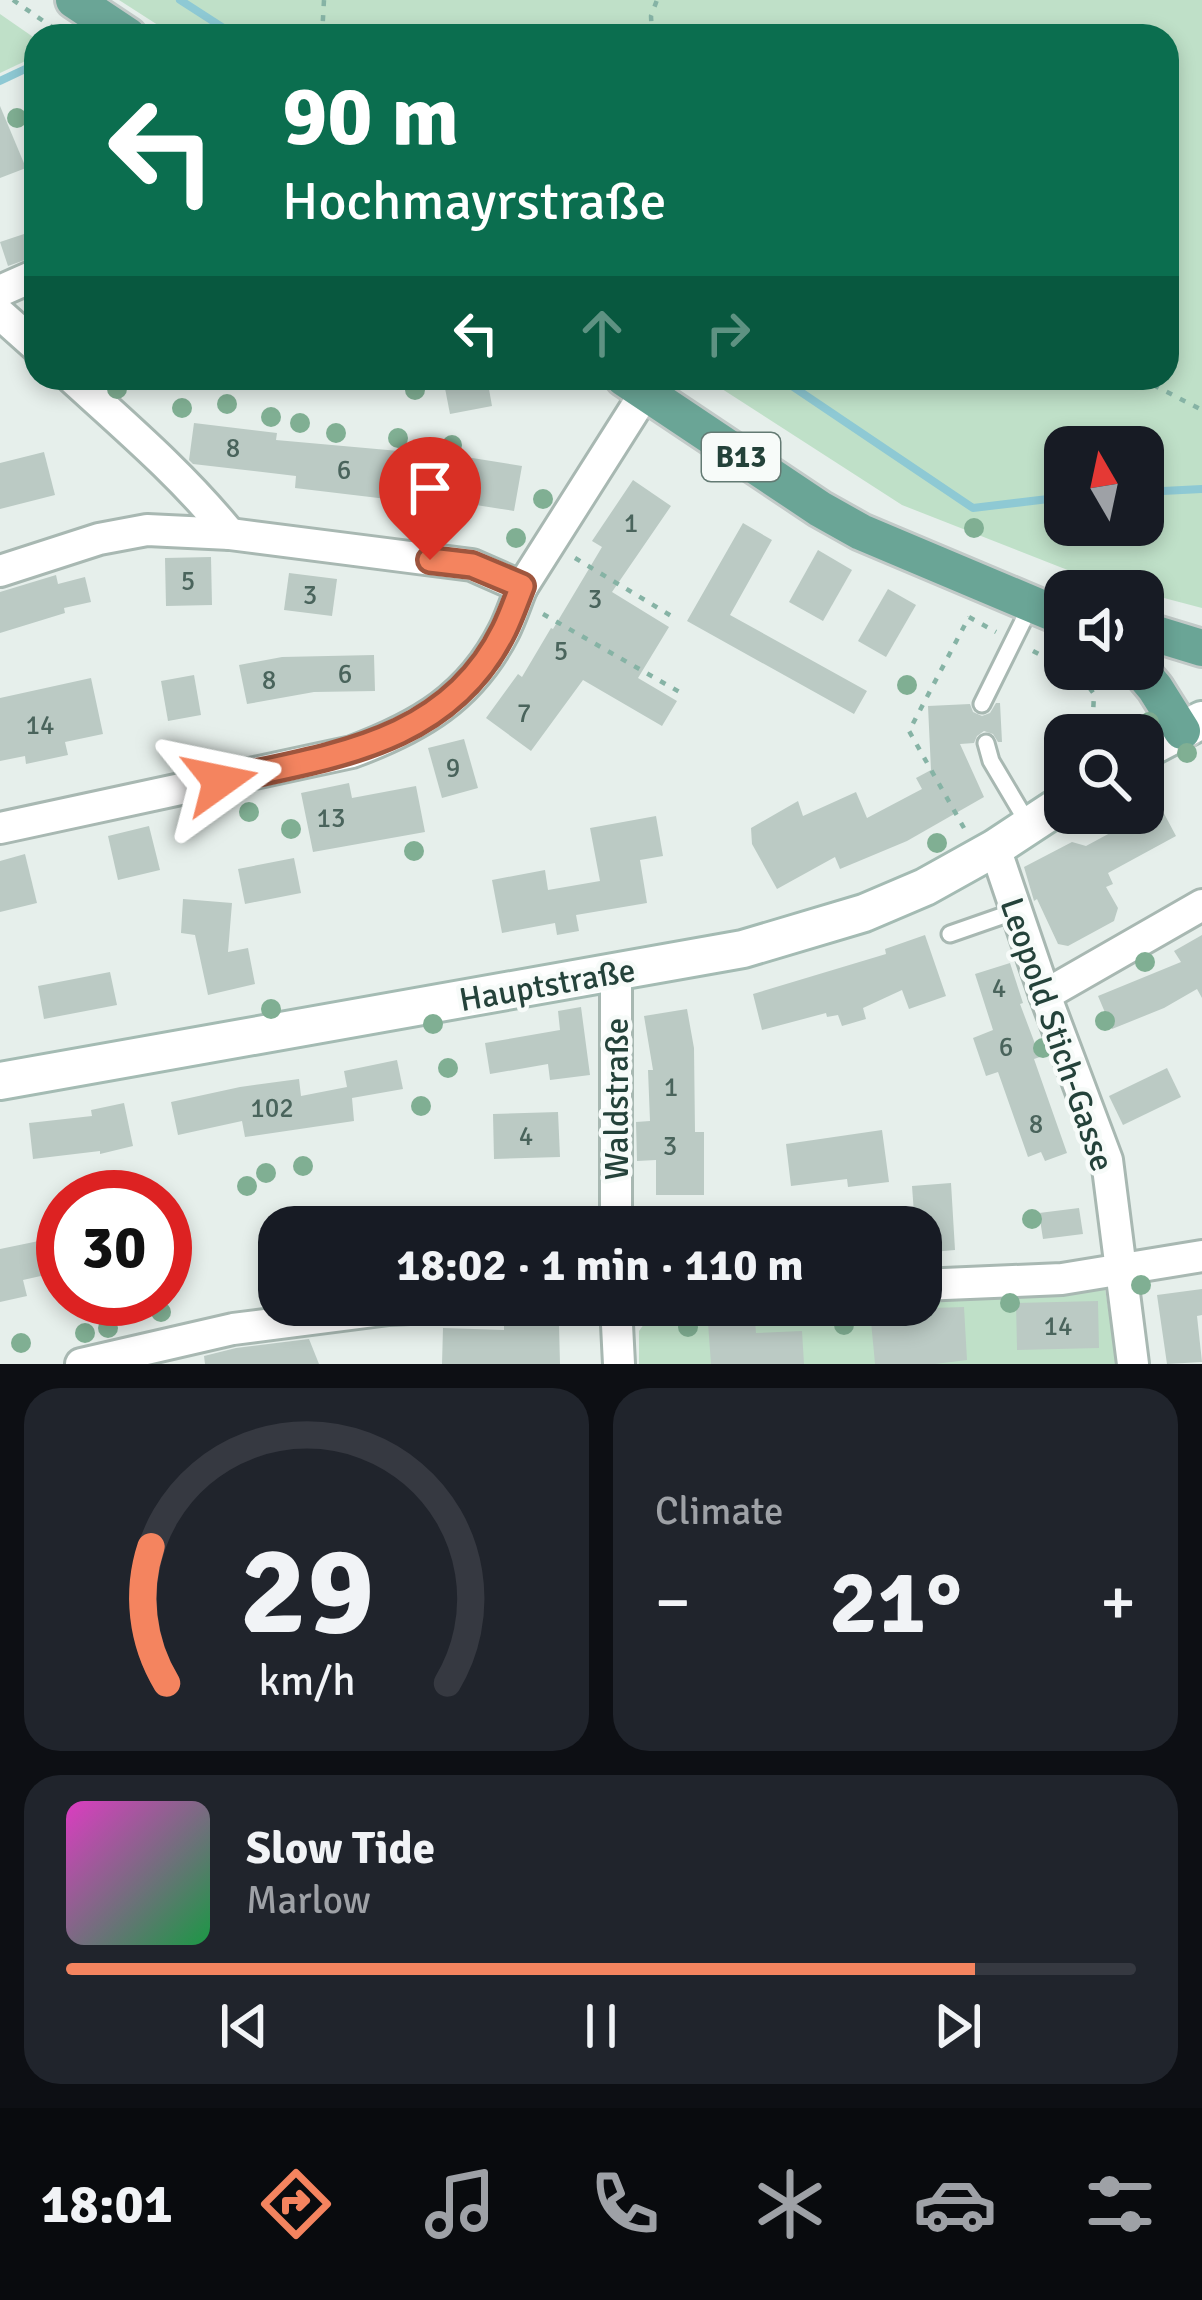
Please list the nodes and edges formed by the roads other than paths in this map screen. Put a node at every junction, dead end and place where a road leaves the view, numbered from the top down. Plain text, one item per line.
1 (74, 0) edge
2 (110, 24) edge
3 (0, 314) edge
4 (24, 335) edge
5 (84, 390) edge
6 (631, 390) edge
7 (642, 390) edge
8 (230, 534) junction
9 (0, 572) edge
10 (519, 593) junction
11 (1044, 604) edge
12 (1044, 622) edge
13 (1164, 637) edge
14 (1194, 647) edge
15 (1202, 681) edge
16 (1157, 690) edge
17 (982, 704) dead end
18 (1192, 726) edge
19 (1164, 740) edge
20 (986, 743) dead end
21 (1044, 816) edge
22 (1030, 826) junction
23 (0, 828) edge
24 (981, 840) junction
25 (1202, 905) edge
26 (1016, 911) junction
27 (950, 934) dead end
28 (616, 971) junction
29 (1045, 995) junction
30 (0, 1081) edge
31 (616, 1206) edge
32 (1202, 1256) edge
33 (1120, 1270) junction
34 (942, 1284) edge
35 (258, 1326) edge
36 (617, 1326) edge
37 (80, 1364) edge
38 (619, 1364) edge
39 (1133, 1364) edge

1 - 2 main road
3 - 4 street
5 - 8 street
6 - 10 street
7 - 11 main road, B13
8 - 9 street
8 - 10 street
10 - 23 street
12 - 17 lane
13 - 14 main road
14 - 15 main road
16 - 18 main road
18 - 19 main road
20 - 22 lane
21 - 22 main road, Hauptstraße
22 - 24 main road, Hauptstraße
24 - 26 street, Leopold Stich-Gasse
24 - 28 main road, Hauptstraße
25 - 29 street
26 - 27 lane
26 - 29 street, Leopold Stich-Gasse
28 - 30 main road, Hauptstraße
28 - 31 street, Waldstraße
29 - 33 street, Leopold Stich-Gasse
32 - 33 street
33 - 34 street
33 - 39 street, Leopold Stich-Gasse
35 - 37 street
36 - 38 street

